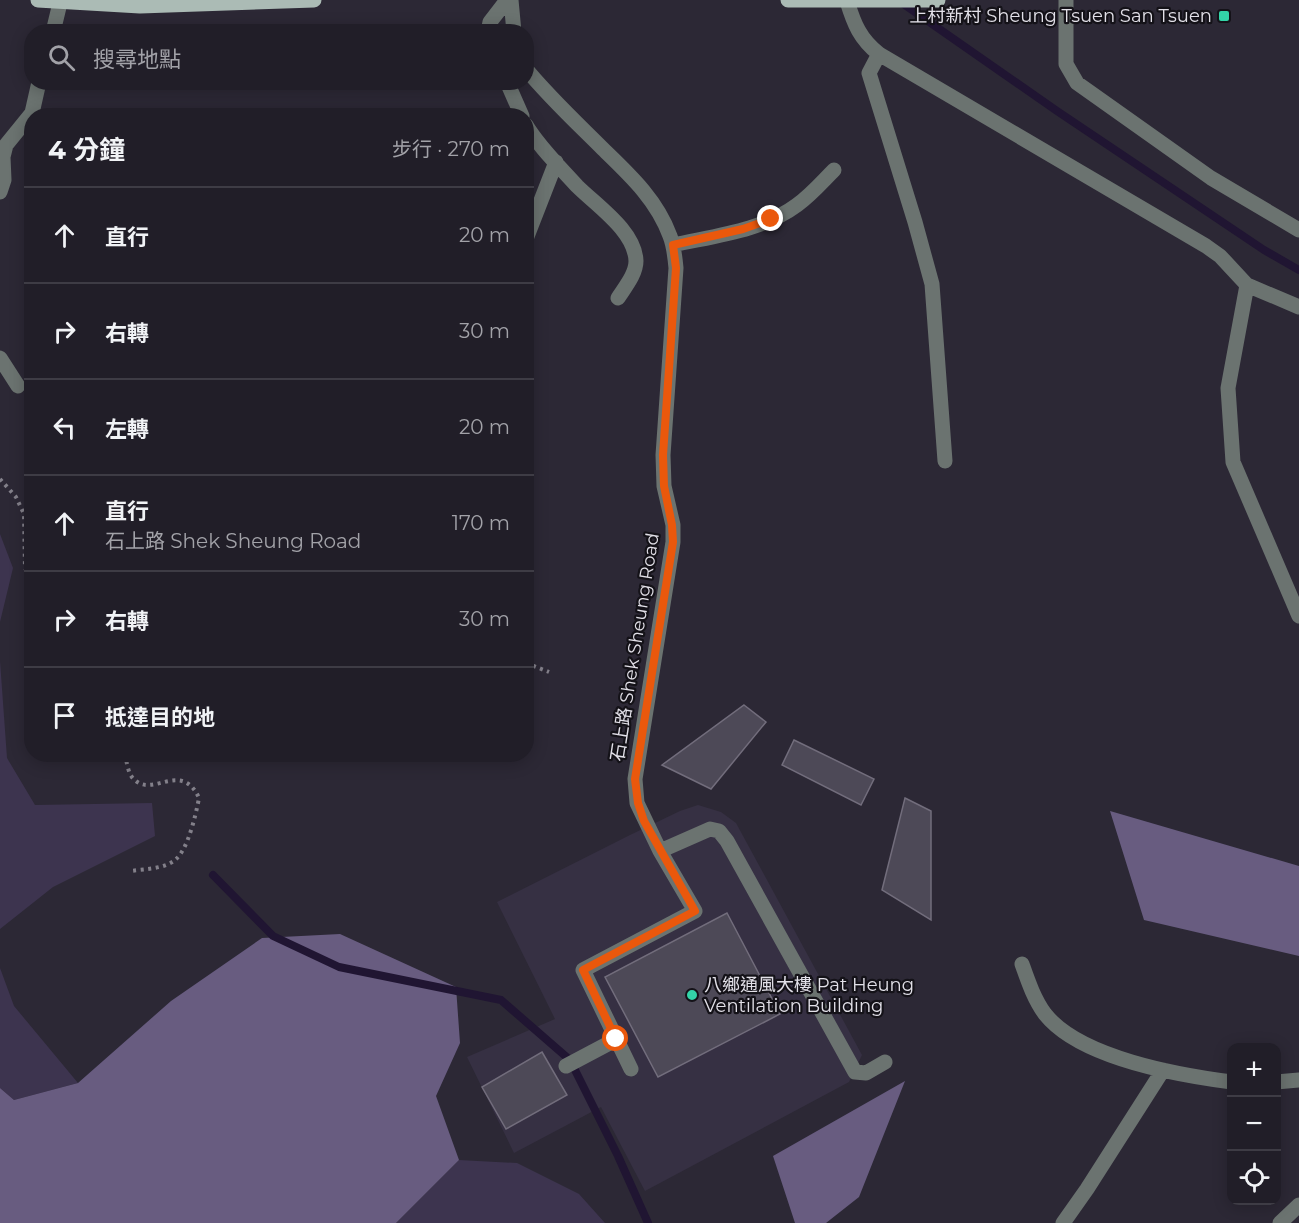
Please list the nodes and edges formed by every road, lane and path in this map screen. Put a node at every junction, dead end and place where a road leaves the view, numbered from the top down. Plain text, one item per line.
1 (38, 0) edge
2 (314, 0) edge
3 (509, 0) edge
4 (788, 0) edge
5 (939, 0) edge
6 (1066, 0) edge
7 (853, 1) edge
8 (60, 3) junction
9 (140, 3) edge
10 (55, 24) edge
11 (490, 24) edge
12 (513, 24) edge
13 (879, 54) junction
14 (534, 78) edge
15 (37, 90) edge
16 (511, 90) edge
17 (33, 108) edge
18 (518, 108) edge
19 (24, 123) edge
20 (534, 135) edge
21 (556, 162) junction
22 (834, 170) dead end
23 (0, 192) edge
24 (534, 218) edge
25 (1299, 230) edge
26 (673, 245) junction
27 (1247, 285) junction
28 (618, 298) dead end
29 (1299, 307) edge
30 (0, 358) edge
31 (18, 386) dead end
32 (945, 461) dead end
33 (0, 479) edge
34 (24, 514) edge
35 (1299, 616) edge
36 (534, 666) edge
37 (549, 672) dead end
38 (126, 762) edge
39 (660, 851) junction
40 (131, 871) dead end
41 (1022, 964) dead end
42 (616, 1039) junction
43 (885, 1062) dead end
44 (566, 1066) dead end
45 (631, 1069) dead end
46 (1163, 1070) junction
47 (1299, 1080) edge
48 (1227, 1081) edge
49 (1281, 1082) edge
50 (1299, 1205) edge
51 (1063, 1223) edge
52 (1280, 1223) edge

1 - 8 main road
2 - 9 main road
3 - 11 street
3 - 12 street
4 - 7 main road
5 - 7 main road
6 - 25 street
7 - 13 street
8 - 9 main road
8 - 10 street
13 - 27 street
13 - 32 street
14 - 26 street, 石上路 Shek Sheung Road
15 - 17 street
16 - 18 street
19 - 23 street
20 - 21 street
21 - 24 street
21 - 28 street
22 - 26 street
26 - 39 street, 石上路 Shek Sheung Road
27 - 29 street
27 - 35 street
30 - 31 street
33 - 34 path
36 - 37 path
38 - 40 path
39 - 42 street, 石上路 Shek Sheung Road
39 - 43 street
41 - 46 street
42 - 44 street
42 - 45 street
46 - 48 street
46 - 51 street
47 - 49 street
50 - 52 street

